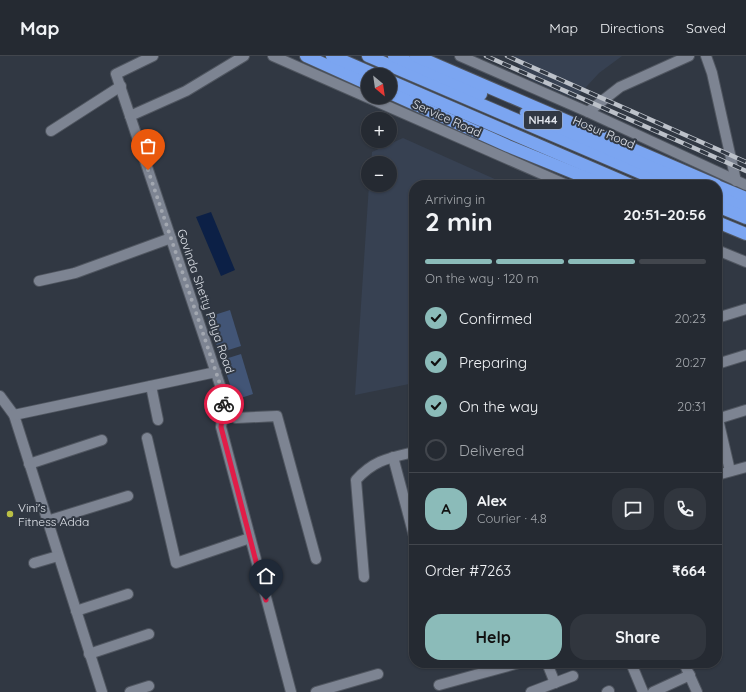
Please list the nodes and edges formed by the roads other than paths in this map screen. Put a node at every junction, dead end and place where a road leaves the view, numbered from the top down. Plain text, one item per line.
1 (153, 56) edge
2 (244, 56) edge
3 (274, 56) edge
4 (306, 56) edge
5 (332, 56) edge
6 (368, 56) edge
7 (394, 56) edge
8 (416, 56) edge
9 (460, 56) edge
10 (689, 56) edge
11 (706, 56) edge
12 (361, 69) edge
13 (361, 81) edge
14 (397, 84) edge
15 (120, 86) junction
16 (397, 97) edge
17 (588, 112) junction
18 (130, 116) junction
19 (51, 131) dead end
20 (556, 180) edge
21 (592, 180) edge
22 (619, 180) edge
23 (657, 180) edge
24 (680, 180) edge
25 (704, 180) edge
26 (736, 181) junction
27 (746, 185) edge
28 (722, 188) edge
29 (722, 198) edge
30 (746, 198) edge
31 (722, 208) edge
32 (746, 209) edge
33 (746, 218) edge
34 (722, 224) edge
35 (722, 232) edge
36 (746, 234) edge
37 (171, 238) junction
38 (746, 242) edge
39 (722, 252) edge
40 (746, 262) edge
41 (38, 281) dead end
42 (746, 309) edge
43 (722, 316) edge
44 (746, 355) edge
45 (722, 362) edge
46 (216, 372) junction
47 (151, 386) junction
48 (0, 396) edge
49 (746, 410) edge
50 (223, 412) junction
51 (14, 415) junction
52 (722, 416) edge
53 (158, 420) dead end
54 (147, 438) dead end
55 (722, 438) edge
56 (102, 440) dead end
57 (409, 453) edge
58 (393, 457) junction
59 (29, 464) junction
60 (746, 467) edge
61 (730, 471) junction
62 (722, 473) edge
63 (128, 496) dead end
64 (409, 517) edge
65 (47, 521) junction
66 (250, 538) junction
67 (58, 556) junction
68 (316, 559) dead end
69 (34, 563) dead end
70 (364, 577) dead end
71 (128, 594) dead end
72 (76, 611) junction
73 (149, 634) dead end
74 (89, 654) junction
75 (501, 668) edge
76 (549, 668) edge
77 (634, 668) edge
78 (686, 668) edge
79 (378, 674) dead end
80 (690, 675) junction
81 (573, 676) dead end
82 (555, 683) junction
83 (439, 685) dead end
84 (149, 686) dead end
85 (102, 692) edge
86 (130, 692) edge
87 (291, 692) edge
88 (316, 692) edge
89 (531, 692) edge
90 (643, 692) edge
91 (653, 692) edge
92 (698, 692) edge

1 - 15 street
2 - 18 street
3 - 20 street, Service Road
4 - 13 highway
5 - 12 highway
6 - 23 highway
7 - 24 highway, Hosur Road / NH44
8 - 25 highway
9 - 17 street
10 - 17 street
11 - 26 street
14 - 22 highway
15 - 18 street, Govinda Shetty Palya Road
15 - 19 street
16 - 21 highway
17 - 26 street
18 - 37 street, Govinda Shetty Palya Road
26 - 27 street
28 - 30 highway
29 - 32 highway
31 - 33 highway
34 - 36 highway
35 - 38 highway
37 - 41 street
37 - 46 street, Govinda Shetty Palya Road
39 - 40 street
42 - 43 street
44 - 45 street
46 - 47 street
46 - 50 street, Govinda Shetty Palya Road
47 - 51 street
47 - 53 street
48 - 51 street
49 - 52 street
50 - 66 street, Govinda Shetty Palya Road
50 - 68 street
51 - 59 street
54 - 66 street
55 - 61 street
56 - 59 street
57 - 58 street
58 - 64 street
58 - 70 street
59 - 65 street
60 - 61 street
61 - 62 street
63 - 65 street
65 - 67 street
66 - 87 street, Govinda Shetty Palya Road
67 - 69 street
67 - 72 street
71 - 72 street
72 - 74 street
73 - 74 street
74 - 85 street
75 - 83 street
76 - 82 street
77 - 90 street
78 - 80 street
79 - 88 street
80 - 91 street
80 - 92 street
81 - 82 street
82 - 89 street
84 - 86 street

